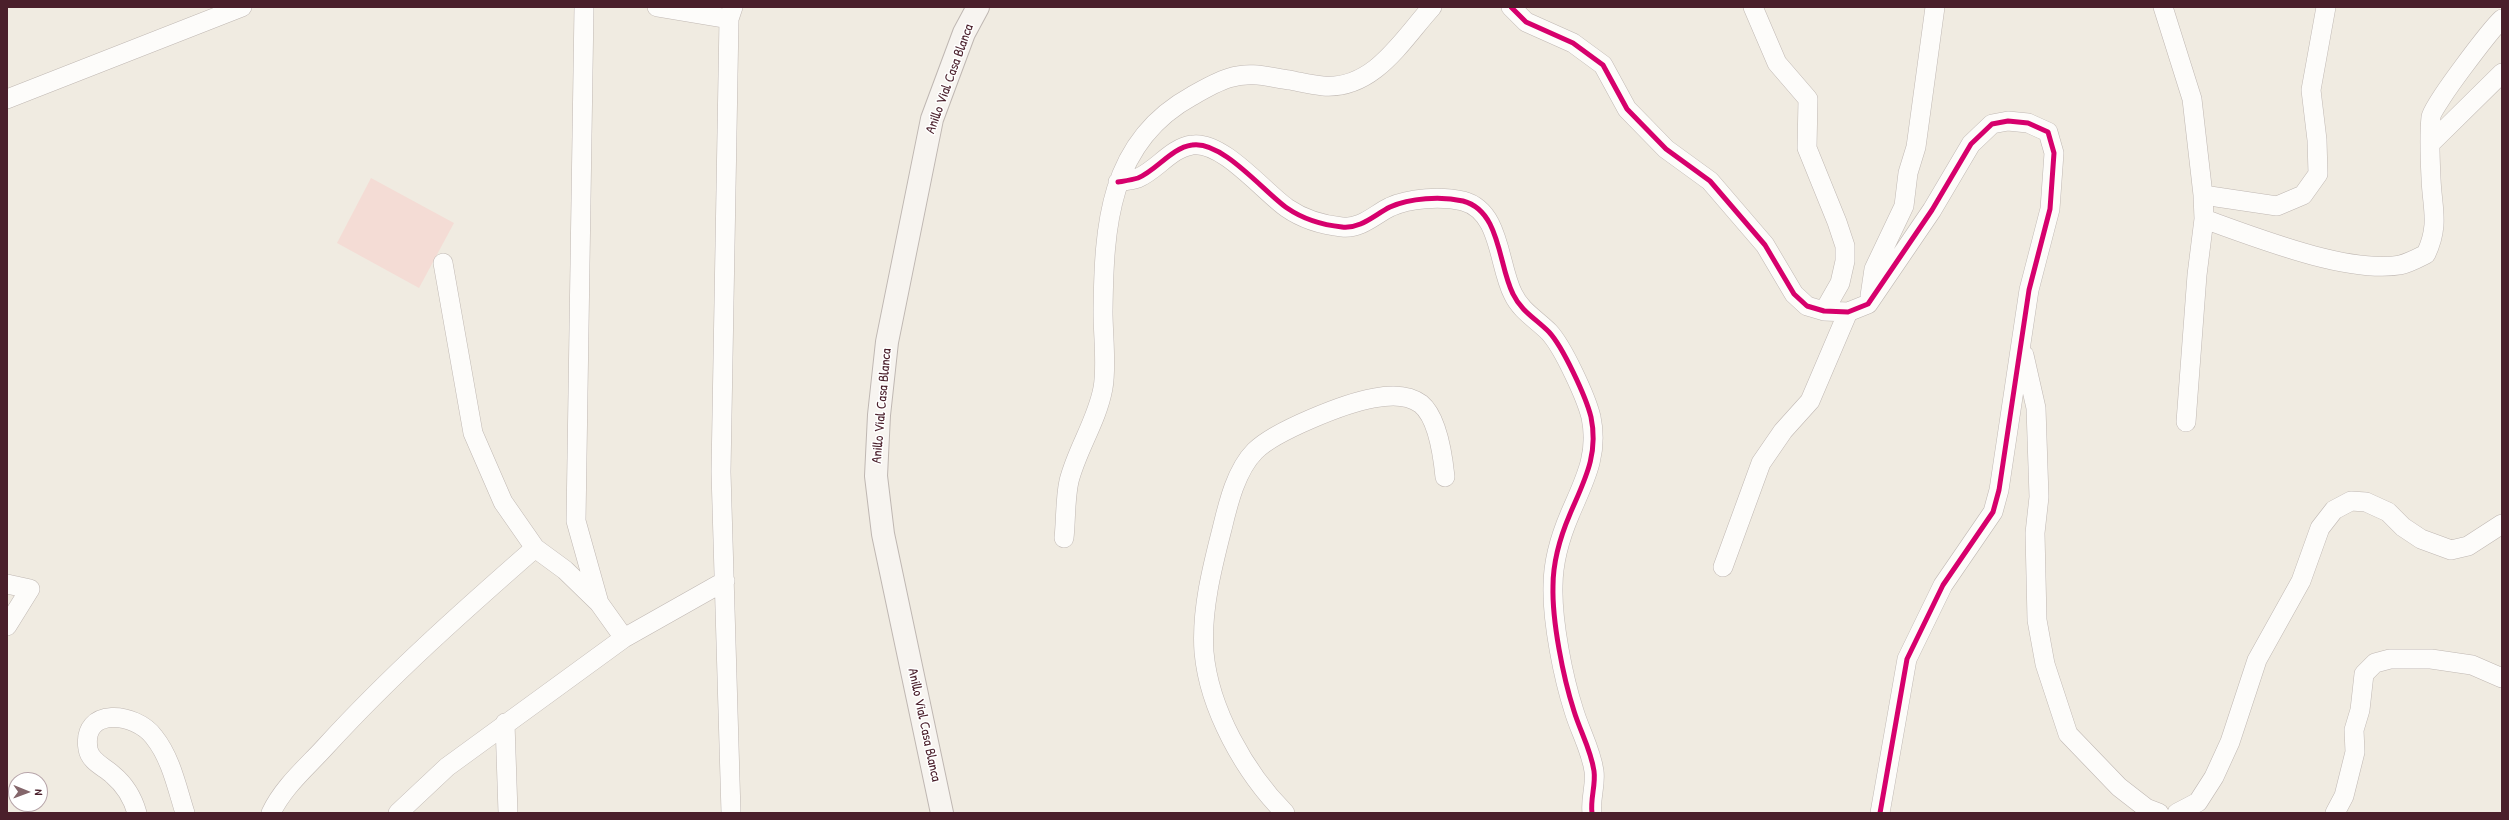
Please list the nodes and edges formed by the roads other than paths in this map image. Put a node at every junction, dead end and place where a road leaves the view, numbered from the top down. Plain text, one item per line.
1 (242, 7) edge
2 (584, 7) edge
3 (657, 7) edge
4 (978, 7) edge
5 (1432, 7) edge
6 (1511, 7) edge
7 (1753, 7) edge
8 (1935, 7) edge
9 (2163, 7) edge
10 (2326, 7) edge
11 (731, 13) edge
12 (2502, 19) edge
13 (2502, 73) edge
14 (7, 99) edge
15 (2431, 143) junction
16 (1118, 182) junction
17 (2203, 195) junction
18 (2204, 219) junction
19 (443, 263) dead end
20 (1868, 304) junction
21 (1824, 311) junction
22 (1848, 312) junction
23 (2022, 347) junction
24 (2186, 422) dead end
25 (1445, 477) dead end
26 (2502, 524) edge
27 (1064, 538) dead end
28 (535, 548) junction
29 (1723, 567) dead end
30 (725, 580) junction
31 (7, 584) edge
32 (599, 603) junction
33 (7, 626) edge
34 (624, 638) junction
35 (2502, 678) edge
36 (506, 723) junction
37 (137, 813) edge
38 (185, 813) edge
39 (271, 813) edge
40 (398, 813) edge
41 (508, 813) edge
42 (731, 813) edge
43 (942, 813) edge
44 (1285, 813) edge
45 (1592, 813) edge
46 (1880, 813) edge
47 (2159, 813) edge
48 (2177, 813) edge
49 (2335, 813) edge

1 - 14 street
2 - 32 street
3 - 11 street
4 - 43 main road, Anillo Vial Casa Blanca
5 - 16 street
6 - 21 street
7 - 21 street
8 - 20 street
9 - 17 street
10 - 17 street
11 - 30 street
12 - 15 street
13 - 15 street
15 - 18 street
16 - 27 street
16 - 45 street
17 - 18 street
18 - 24 street
19 - 28 street
20 - 22 street
20 - 23 street
21 - 22 street
22 - 29 street
23 - 46 street
23 - 47 street
25 - 44 street
26 - 48 street
28 - 32 street
28 - 39 street
30 - 34 street
30 - 42 street
31 - 33 street
32 - 34 street
34 - 36 street
35 - 49 street
36 - 40 street
36 - 41 street
37 - 38 street

